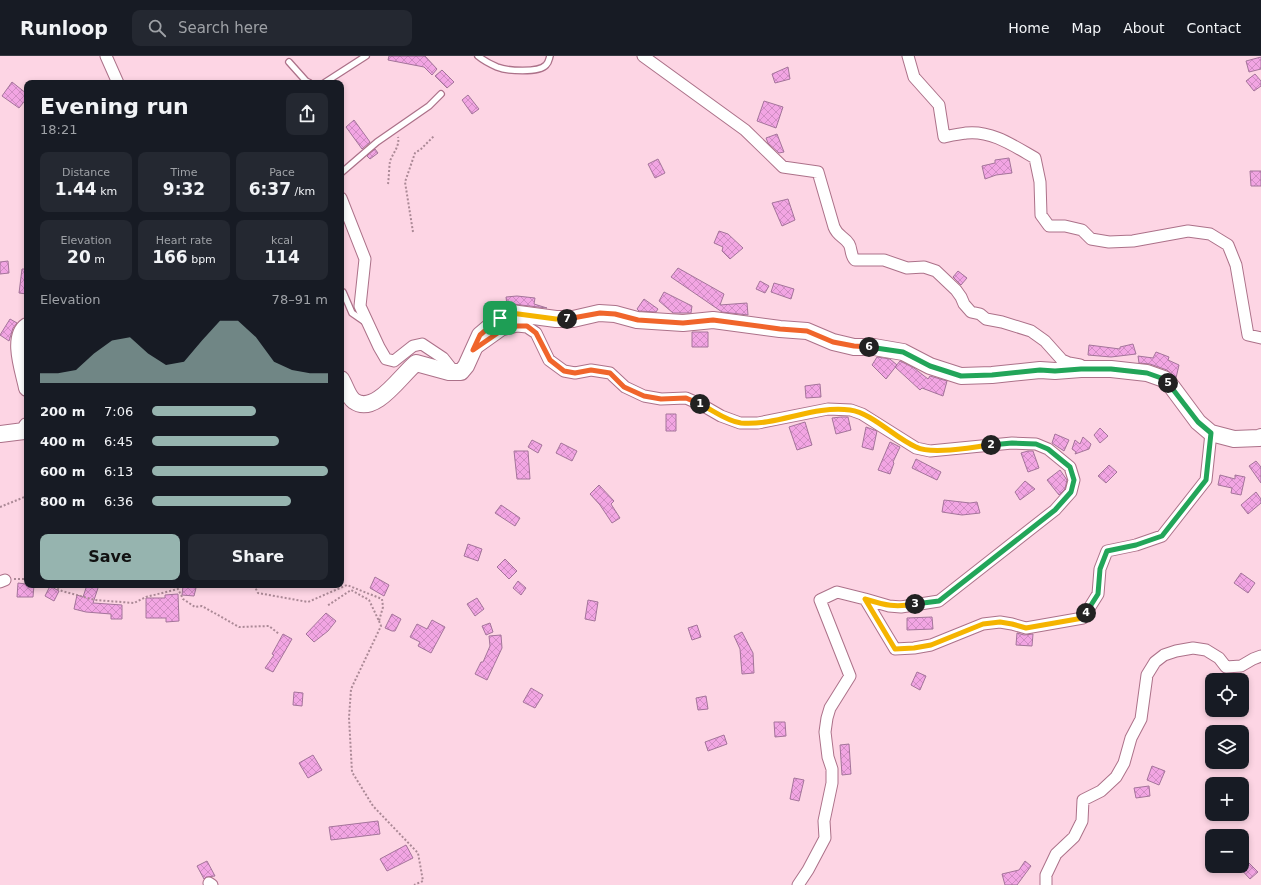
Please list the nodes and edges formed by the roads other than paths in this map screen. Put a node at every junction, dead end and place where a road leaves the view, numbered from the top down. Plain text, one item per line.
1 (106, 56) edge
2 (366, 56) edge
3 (478, 56) edge
4 (550, 56) edge
5 (643, 56) edge
6 (908, 56) edge
7 (289, 62) dead end
8 (117, 80) edge
9 (305, 80) edge
10 (329, 80) edge
11 (441, 94) dead end
12 (344, 170) edge
13 (344, 206) edge
14 (344, 296) edge
15 (368, 324) junction
16 (24, 328) edge
17 (1261, 338) edge
18 (473, 350) junction
19 (1081, 369) junction
20 (24, 372) edge
21 (454, 372) junction
22 (344, 384) edge
23 (24, 431) edge
24 (1211, 433) junction
25 (0, 434) edge
26 (1261, 437) edge
27 (865, 599) junction
28 (1261, 656) edge
29 (798, 885) edge
30 (1046, 885) edge

1 - 8 street
2 - 10 lane
3 - 4 lane
5 - 19 street
6 - 17 street
7 - 9 lane
11 - 12 lane
13 - 15 street
14 - 15 lane
15 - 21 street
16 - 20 main road
18 - 19 main road
18 - 21 main road
18 - 27 street
19 - 24 main road
21 - 22 main road
23 - 25 main road
24 - 26 main road
24 - 27 street
27 - 29 street
28 - 30 street

